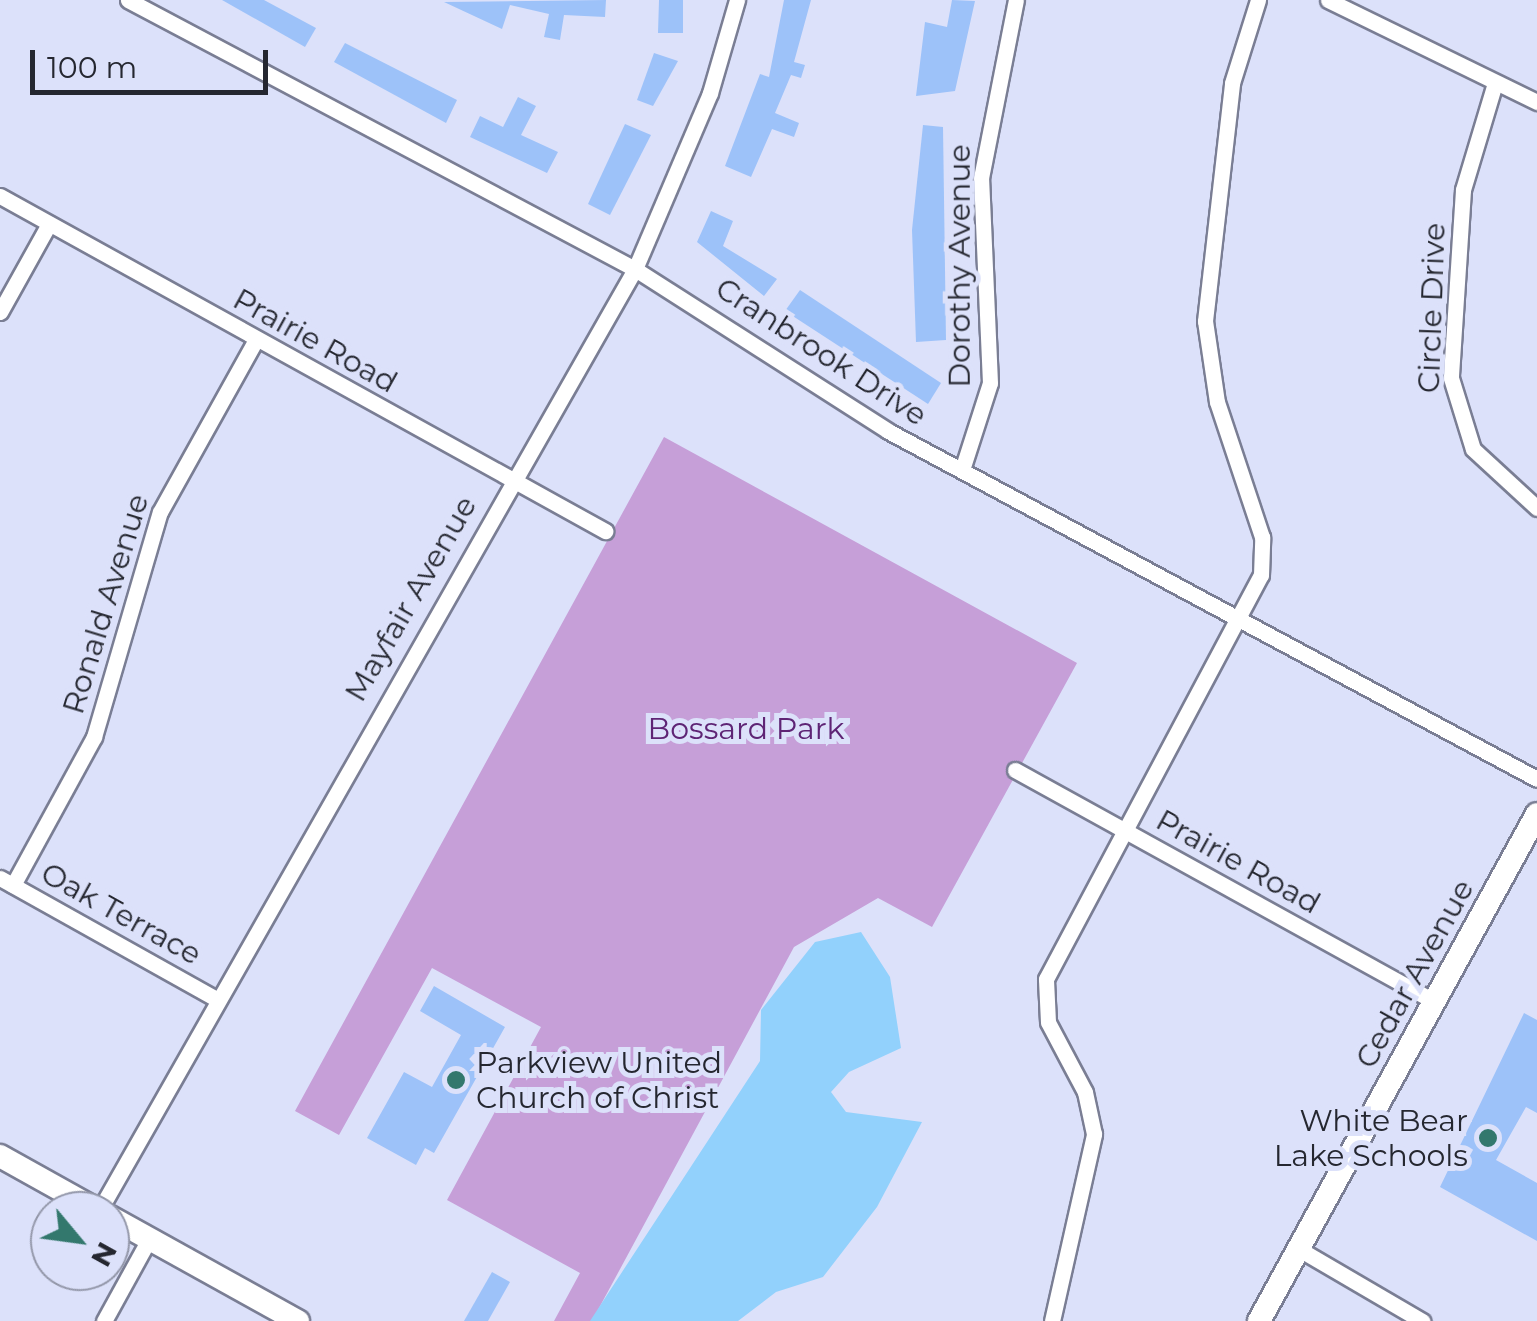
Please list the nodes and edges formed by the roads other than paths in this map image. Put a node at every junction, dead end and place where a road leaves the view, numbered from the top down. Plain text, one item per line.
1 (128, 0) edge
2 (737, 0) edge
3 (1016, 0) edge
4 (1258, 0) edge
5 (1328, 0) edge
6 (1495, 83) junction
7 (1537, 102) edge
8 (0, 196) edge
9 (49, 224) junction
10 (635, 269) junction
11 (0, 312) edge
12 (255, 340) junction
13 (962, 470) junction
14 (511, 480) junction
15 (1537, 508) edge
16 (605, 532) dead end
17 (1242, 618) junction
18 (1016, 770) dead end
19 (1537, 779) edge
20 (1537, 814) edge
21 (1122, 830) junction
22 (7, 881) edge
23 (215, 998) junction
24 (1434, 1002) junction
25 (0, 1156) edge
26 (63, 1191) edge
27 (110, 1191) edge
28 (130, 1228) edge
29 (149, 1238) junction
30 (1298, 1249) junction
31 (104, 1321) edge
32 (298, 1321) edge
33 (1052, 1321) edge
34 (1259, 1321) edge
35 (1422, 1321) edge

1 - 10 street, Cranbrook Drive
2 - 10 street, Mayfair Avenue
3 - 13 street, Dorothy Avenue
4 - 17 street
5 - 6 street
6 - 7 street
6 - 15 street, Circle Drive
8 - 9 street, Prairie Road
9 - 11 street
9 - 12 street, Prairie Road
10 - 13 street, Cranbrook Drive
10 - 14 street, Mayfair Avenue
12 - 14 street, Prairie Road
12 - 22 street, Ronald Avenue
13 - 17 street, Cranbrook Drive
14 - 16 street, Prairie Road
14 - 23 street, Mayfair Avenue
17 - 19 street, Cranbrook Drive
17 - 21 street
18 - 21 street, Prairie Road
20 - 24 street, Cedar Avenue
21 - 24 street, Prairie Road
21 - 33 street
22 - 23 street, Oak Terrace
23 - 27 street, Mayfair Avenue
24 - 30 street, Cedar Avenue
25 - 26 street
28 - 29 street
29 - 31 street
29 - 32 street
30 - 34 street, Cedar Avenue
30 - 35 street

